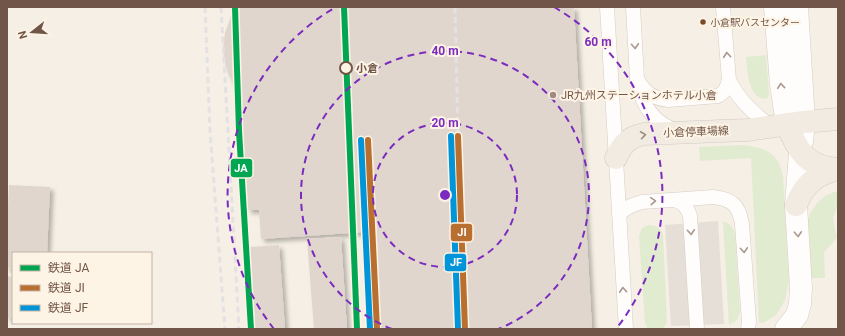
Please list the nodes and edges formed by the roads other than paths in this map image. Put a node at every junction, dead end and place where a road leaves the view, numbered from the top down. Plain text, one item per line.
1 (607, 7) edge
2 (633, 7) edge
3 (723, 7) edge
4 (775, 7) edge
5 (797, 7) edge
6 (637, 79) junction
7 (729, 80) junction
8 (838, 119) edge
9 (787, 124) junction
10 (683, 133) junction
11 (800, 153) junction
12 (616, 158) junction
13 (838, 169) edge
14 (675, 200) junction
15 (796, 205) junction
16 (619, 215) junction
17 (626, 329) edge
18 (697, 329) edge
19 (748, 329) edge
20 (786, 329) edge

1 - 12 lane
2 -> 6 lane
7 -> 3 lane
9 -> 4 street
5 - 9 street
6 - 7 lane
6 - 10 lane
7 - 9 lane
8 - 9 main road, 小倉停車場線
9 - 10 main road, 小倉停車場線
9 - 11 main road
12 -> 10 main road, 小倉停車場線
11 - 13 main road
11 - 15 street
12 - 16 lane
13 - 15 main road
16 -> 14 lane
14 -> 18 lane
14 -> 19 lane
15 -> 20 street
17 -> 16 lane

